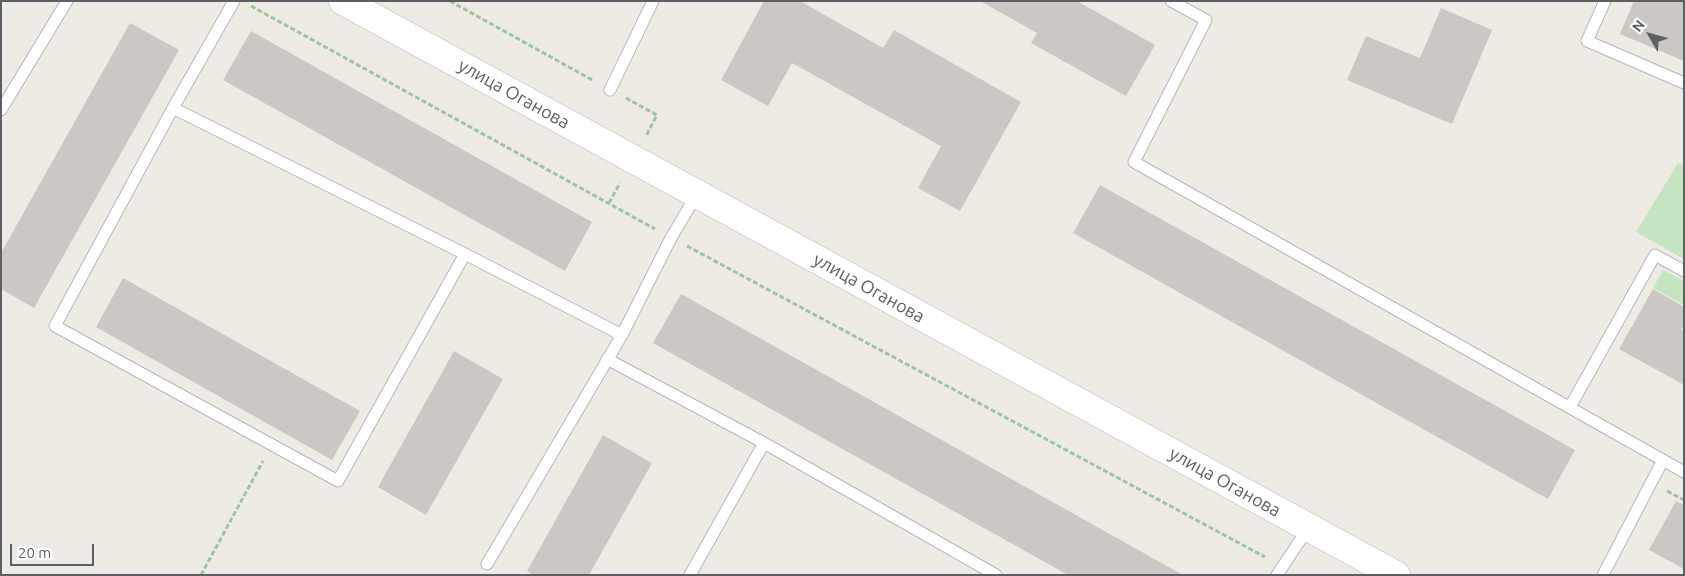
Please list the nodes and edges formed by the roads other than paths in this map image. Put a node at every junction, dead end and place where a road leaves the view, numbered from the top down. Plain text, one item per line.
1 (67, 1) edge
2 (234, 1) edge
3 (343, 1) edge
4 (653, 1) edge
5 (1171, 1) edge
6 (1605, 1) edge
7 (1684, 83) edge
8 (610, 90) road end
9 (173, 108) junction
10 (1, 110) edge
11 (697, 194) junction
12 (465, 254) junction
13 (1684, 271) edge
14 (622, 334) junction
15 (606, 359) junction
16 (1570, 407) junction
17 (764, 443) junction
18 (1663, 460) junction
19 (1684, 472) edge
20 (1309, 527) junction
21 (487, 564) dead end
22 (1280, 570) edge
23 (690, 575) edge
24 (996, 575) edge
25 (1396, 575) edge
26 (1603, 575) edge

1 - 10 lane
2 - 9 lane
3 - 11 main road, улица Оганова
4 - 8 lane
5 - 16 lane
6 - 7 lane
9 - 12 lane
9 - 12 lane
11 - 14 lane
11 - 20 main road, улица Оганова
12 - 14 lane
13 - 16 lane
14 - 15 lane
15 - 17 lane
15 - 21 lane
16 - 18 lane
17 - 23 lane
17 - 24 lane
18 - 19 lane
18 - 26 lane
20 - 22 lane
20 - 25 main road, улица Оганова

